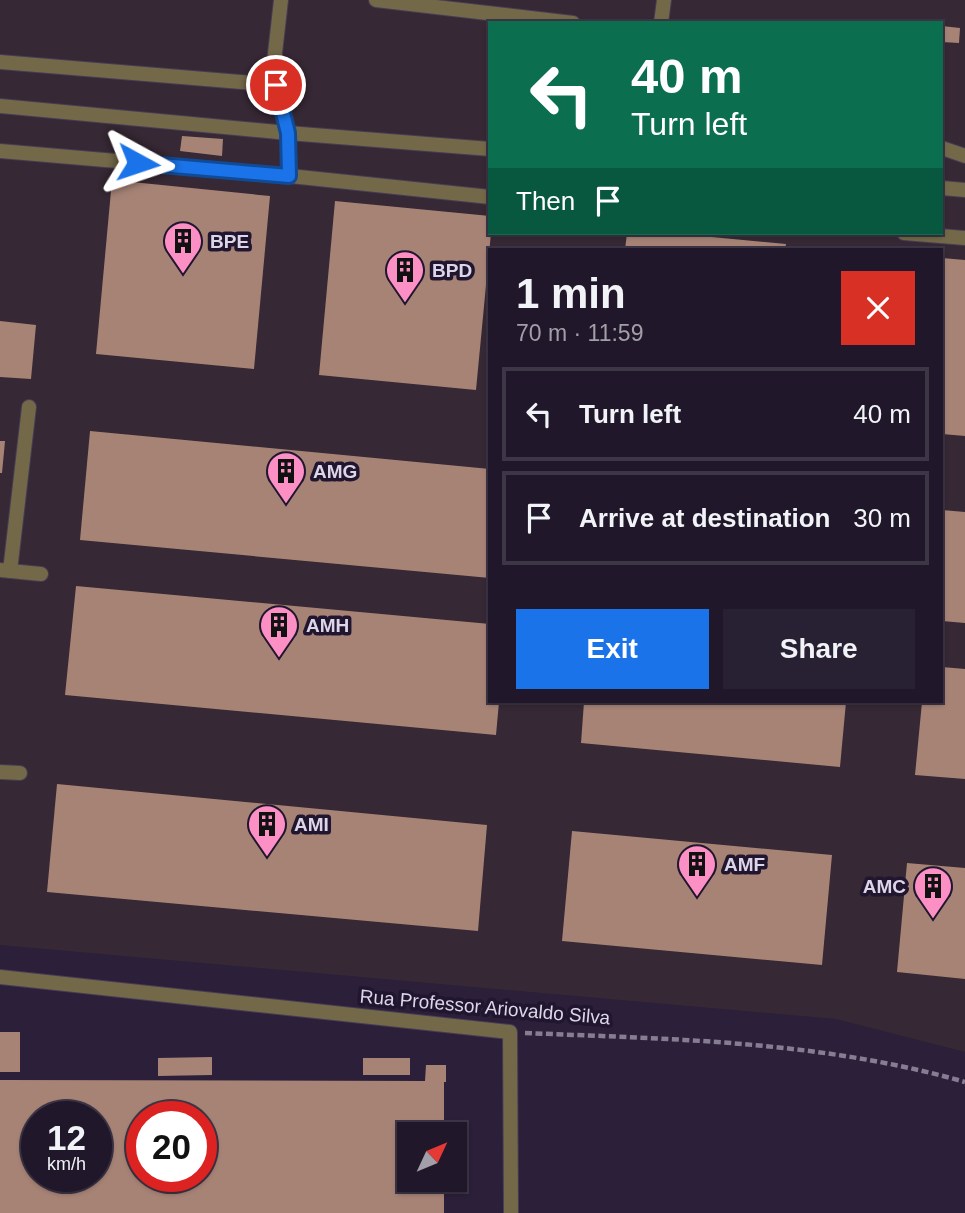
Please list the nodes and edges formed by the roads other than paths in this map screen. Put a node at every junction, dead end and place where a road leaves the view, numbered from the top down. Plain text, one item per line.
1 (281, 0) edge
2 (376, 0) edge
3 (664, 0) edge
4 (556, 21) edge
5 (660, 21) edge
6 (0, 62) edge
7 (276, 85) junction
8 (0, 106) edge
9 (288, 133) junction
10 (943, 148) edge
11 (488, 149) edge
12 (0, 151) edge
13 (965, 156) edge
14 (289, 176) junction
15 (943, 188) edge
16 (965, 190) edge
17 (488, 197) edge
18 (928, 235) edge
19 (965, 238) edge
20 (29, 407) dead end
21 (5, 570) edge
22 (41, 574) dead end
23 (0, 772) edge
24 (20, 773) dead end
25 (0, 977) edge
26 (511, 1213) edge

1 - 7 street
2 - 4 street
3 - 5 street
6 - 7 street
7 - 9 street
8 - 9 street
9 - 11 street
9 - 14 street
10 - 13 street
12 - 14 street
14 - 17 street
15 - 16 street
18 - 19 street
20 - 21 street
21 - 22 street
23 - 24 street
25 - 26 street, Rua Professor Ariovaldo Silva

